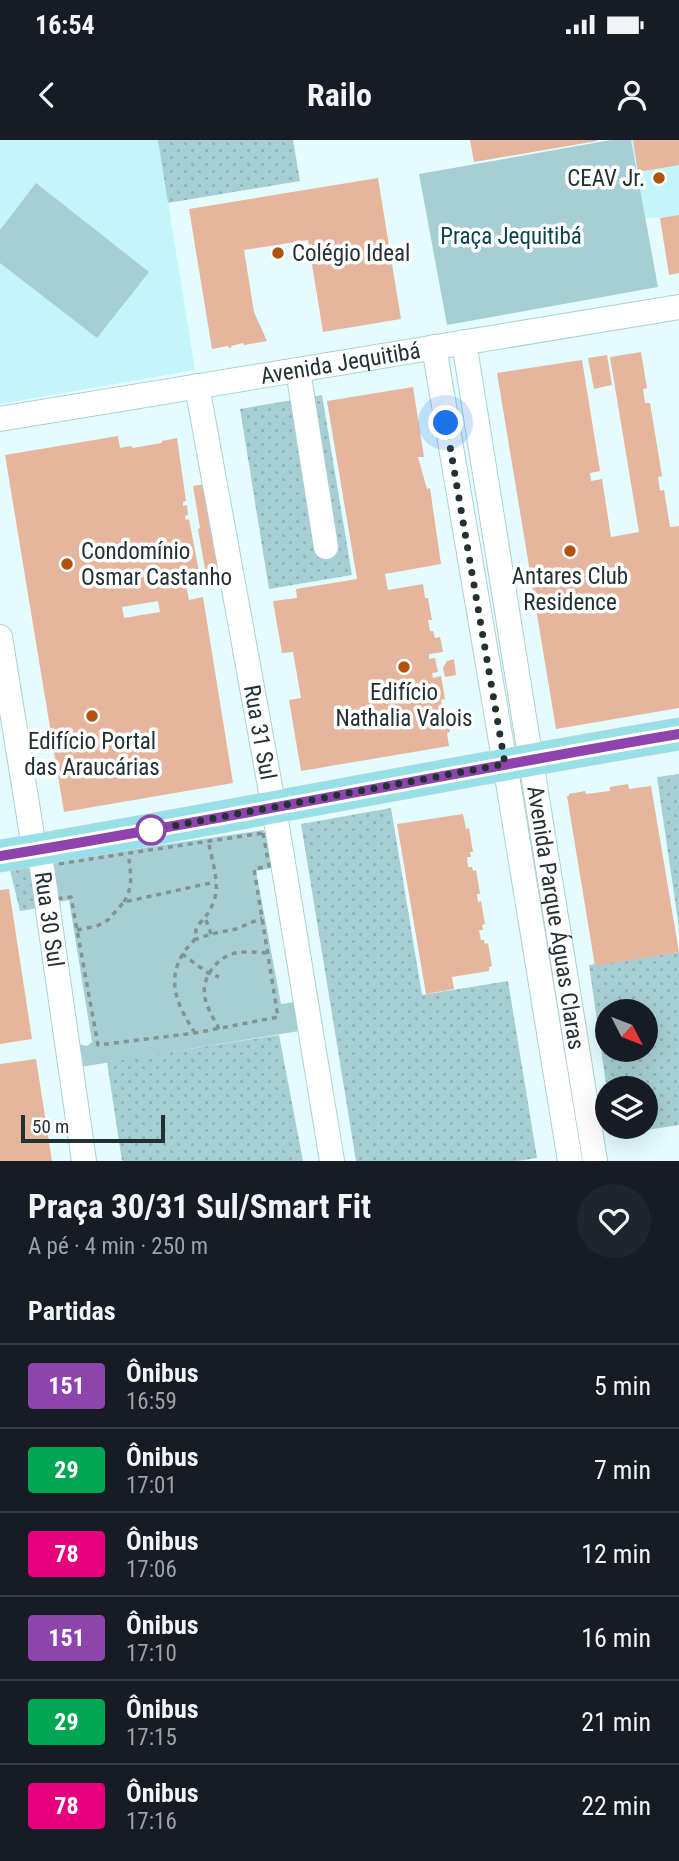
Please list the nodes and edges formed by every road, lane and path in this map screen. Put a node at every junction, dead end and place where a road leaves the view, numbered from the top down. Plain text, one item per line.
1 (679, 307) edge
2 (464, 342) junction
3 (434, 347) junction
4 (298, 370) junction
5 (197, 386) junction
6 (0, 419) edge
7 (479, 444) junction
8 (450, 448) junction
9 (326, 547) dead end
10 (0, 637) edge
11 (679, 734) edge
12 (517, 761) junction
13 (274, 808) junction
14 (208, 841) junction
15 (38, 849) junction
16 (128, 854) junction
17 (0, 856) edge
18 (215, 883) junction
19 (124, 902) junction
20 (262, 918) junction
21 (206, 920) junction
22 (77, 930) junction
23 (211, 934) junction
24 (194, 940) junction
25 (267, 953) junction
26 (182, 954) junction
27 (208, 973) junction
28 (219, 976) dead end
29 (219, 1029) junction
30 (195, 1033) junction
31 (84, 1161) edge
32 (332, 1161) edge
33 (570, 1161) edge
34 (595, 1161) edge

1 - 2 street, Avenida Jequitibá
2 - 3 street, Avenida Jequitibá
2 - 7 street, Avenida Parque Águas Claras
3 - 4 street, Avenida Jequitibá
3 - 8 street, Avenida Parque Águas Claras
4 - 5 street, Avenida Jequitibá
4 - 9 street
5 - 6 street, Avenida Jequitibá
5 - 13 street, Rua 31 Sul
7 - 8 street
7 - 12 street, Avenida Parque Águas Claras
8 - 12 street, Avenida Parque Águas Claras
10 - 15 street, Rua 30 Sul
11 - 12 main road
12 - 13 main road
12 - 33 street, Avenida Parque Águas Claras
12 - 34 street, Avenida Parque Águas Claras
13 - 15 main road
13 - 32 street, Rua 31 Sul
14 - 16 path
14 - 18 path
14 - 20 path
15 - 17 main road
15 - 31 street, Rua 30 Sul
16 - 19 path
16 - 22 path
18 - 19 path
18 - 21 path
19 - 22 path
20 - 23 path
20 - 25 path
21 - 23 path
21 - 24 path
22 - 30 path
23 - 24 path
24 - 26 path
25 - 27 path
25 - 29 path
26 - 27 path
26 - 30 path
27 - 28 path
27 - 29 path
29 - 30 path

